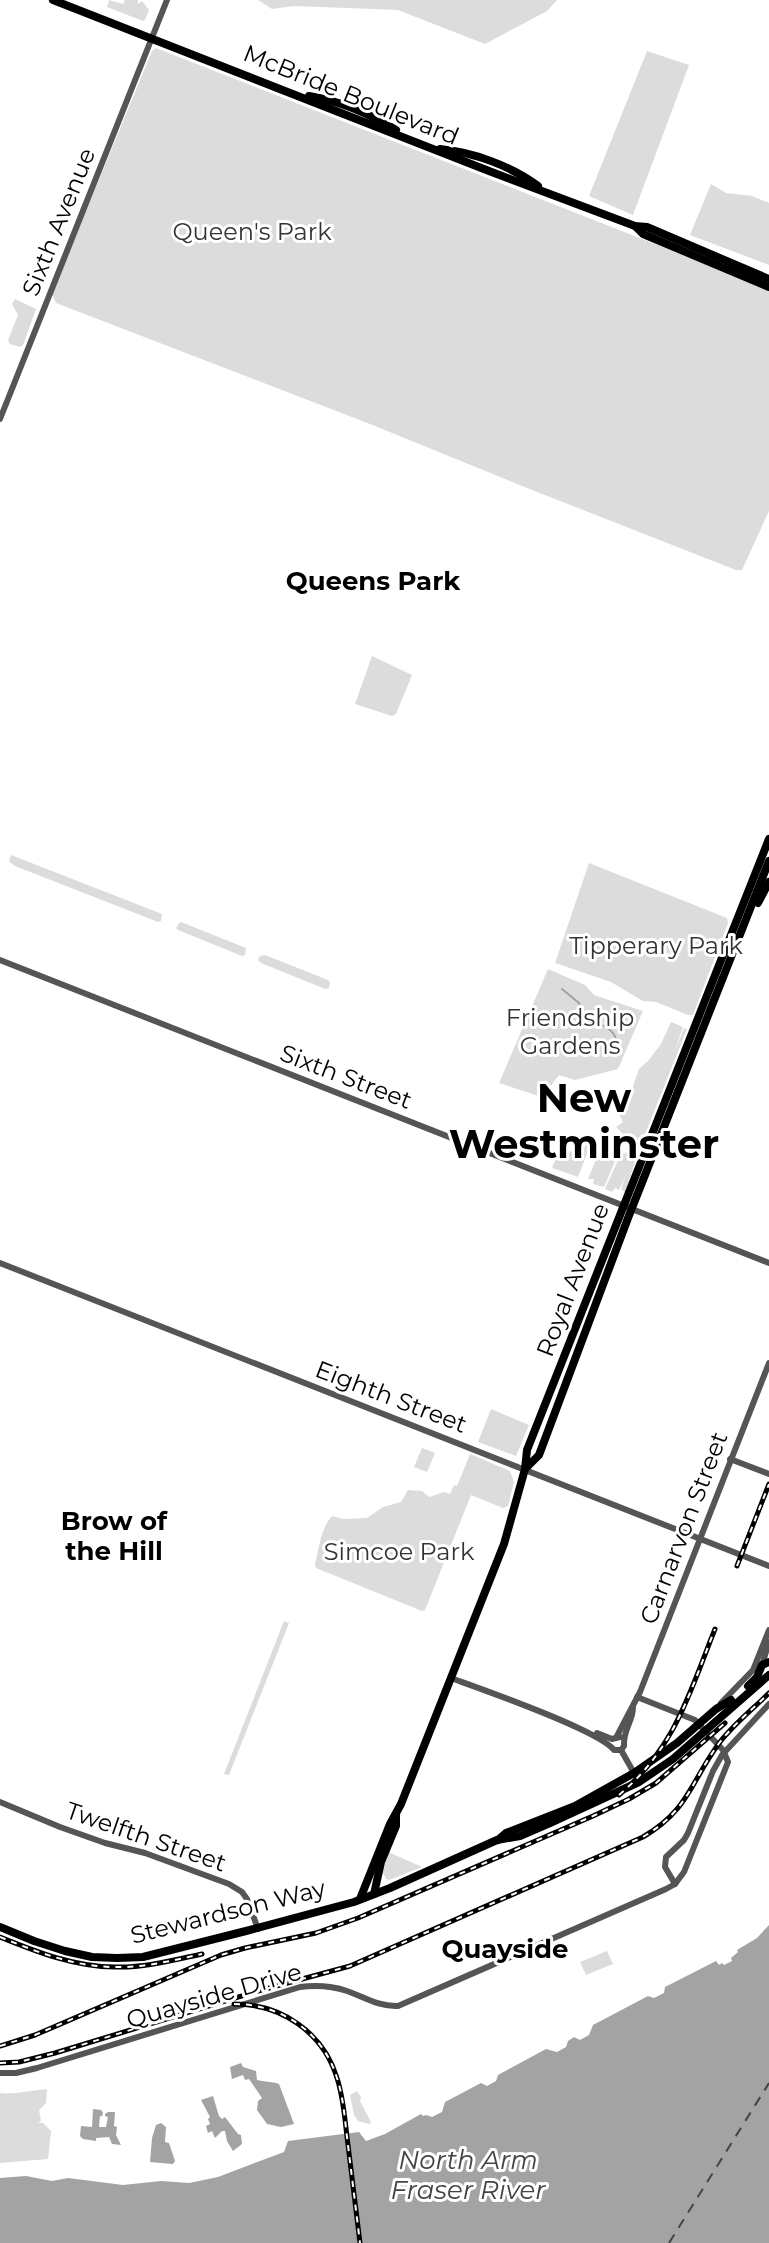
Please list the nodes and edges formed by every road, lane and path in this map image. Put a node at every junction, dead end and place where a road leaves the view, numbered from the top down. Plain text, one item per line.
1 (53, 0) edge
2 (167, 0) edge
3 (152, 39) junction
4 (635, 226) junction
5 (769, 279) edge
6 (769, 287) edge
7 (0, 419) edge
8 (769, 839) edge
9 (769, 861) edge
10 (769, 882) edge
11 (746, 920) junction
12 (0, 960) edge
13 (628, 1208) junction
14 (0, 1263) edge
15 (769, 1263) edge
16 (769, 1363) edge
17 (730, 1459) junction
18 (525, 1469) junction
19 (769, 1474) edge
20 (699, 1538) junction
21 (769, 1566) edge
22 (769, 1630) edge
23 (769, 1642) edge
24 (766, 1664) edge
25 (769, 1675) edge
26 (451, 1678) junction
27 (741, 1692) junction
28 (637, 1697) junction
29 (734, 1704) junction
30 (769, 1704) edge
31 (716, 1709) junction
32 (615, 1739) junction
33 (621, 1750) junction
34 (634, 1773) junction
35 (639, 1782) junction
36 (0, 1802) edge
37 (396, 1815) junction
38 (497, 1840) junction
39 (675, 1884) junction
40 (374, 1894) junction
41 (360, 1899) junction
42 (0, 1927) edge
43 (258, 1929) junction
44 (0, 2073) edge

1 - 3 main road, McBride Boulevard
2 - 3 street, Sixth Avenue
3 - 4 main road, McBride Boulevard
3 - 7 street, Sixth Avenue
4 - 5 main road
4 - 6 main road
8 - 13 main road, Royal Avenue
9 - 11 main road, Royal Avenue
10 - 11 main road
11 - 13 main road, Royal Avenue
12 - 13 street, Sixth Street
13 - 15 street, Sixth Street
13 - 18 main road, Royal Avenue
14 - 18 street, Eighth Street
16 - 17 street, Carnarvon Street
17 - 19 street
17 - 20 street, Carnarvon Street
18 - 20 street, Eighth Street
18 - 26 main road, Royal Avenue
20 - 21 street, Eighth Street
20 - 28 street, Carnarvon Street
22 - 31 street
23 - 24 street
24 - 27 main road
25 - 29 main road
26 - 32 street
26 - 37 main road, Royal Avenue
27 - 29 main road
27 - 31 main road
28 - 32 street, Carnarvon Street
28 - 39 street
29 - 35 main road
30 - 39 street
31 - 34 main road
32 - 33 street, Carnarvon Street
32 - 33 street
33 - 34 street
34 - 35 main road
34 - 38 main road
35 - 38 main road
36 - 43 street, Twelfth Street
37 - 40 main road, Royal Avenue
37 - 41 main road, Royal Avenue
38 - 40 main road, Stewardson Way
39 - 44 street, Quayside Drive
40 - 41 main road, Stewardson Way
41 - 43 main road, Stewardson Way
42 - 43 main road, Stewardson Way

